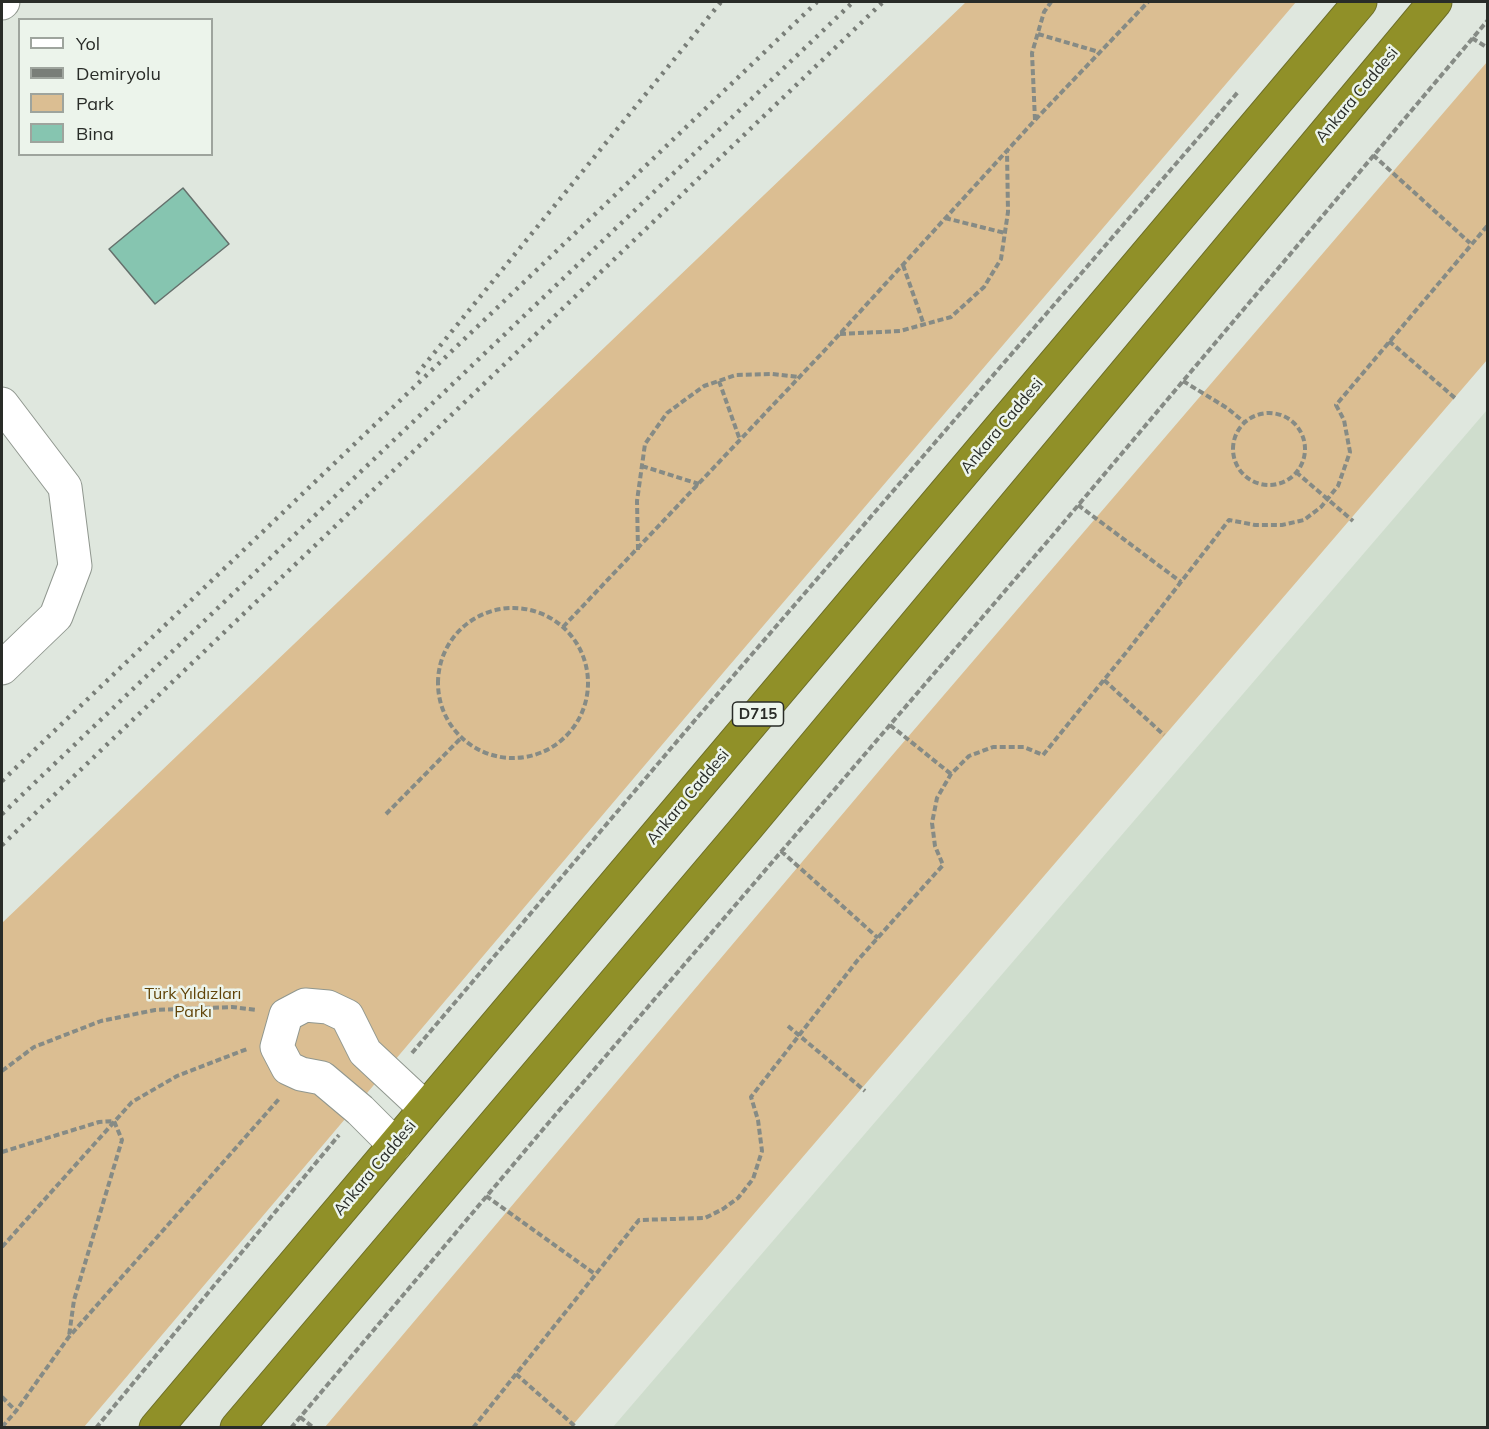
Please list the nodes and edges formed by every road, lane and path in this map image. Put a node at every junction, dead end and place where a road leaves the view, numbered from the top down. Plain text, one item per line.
1 (1051, 2) edge
2 (1139, 2) edge
3 (1148, 2) edge
4 (1360, 2) edge
5 (1435, 2) edge
6 (1141, 9) junction
7 (1488, 20) edge
8 (1038, 34) junction
9 (1472, 38) junction
10 (1488, 48) edge
11 (1099, 52) junction
12 (1241, 89) dead end
13 (1035, 120) junction
14 (1007, 150) junction
15 (1373, 155) junction
16 (945, 219) junction
17 (1488, 225) edge
18 (1005, 233) junction
19 (1470, 243) junction
20 (903, 264) junction
21 (924, 324) junction
22 (840, 334) junction
23 (1389, 341) junction
24 (800, 377) junction
25 (719, 381) junction
26 (1183, 381) junction
27 (1455, 398) dead end
28 (2, 404) edge
29 (1244, 422) junction
30 (740, 440) junction
31 (642, 466) junction
32 (1296, 472) junction
33 (699, 484) junction
34 (1328, 499) junction
35 (1078, 505) junction
36 (1353, 521) dead end
37 (638, 550) junction
38 (1181, 582) junction
39 (563, 627) junction
40 (2, 669) edge
41 (1104, 680) junction
42 (890, 725) junction
43 (1164, 735) dead end
44 (461, 738) junction
45 (951, 774) junction
46 (386, 814) dead end
47 (782, 850) junction
48 (878, 938) junction
49 (286, 1015) junction
50 (788, 1026) dead end
51 (799, 1035) junction
52 (278, 1047) junction
53 (2, 1071) edge
54 (301, 1074) junction
55 (392, 1077) junction
56 (865, 1091) dead end
57 (425, 1108) junction
58 (360, 1110) junction
59 (114, 1121) junction
60 (395, 1145) junction
61 (2, 1152) edge
62 (486, 1196) junction
63 (2, 1247) edge
64 (596, 1274) junction
65 (68, 1338) junction
66 (516, 1374) junction
67 (2, 1397) edge
68 (16, 1411) junction
69 (300, 1417) junction
70 (2, 1427) edge
71 (96, 1428) edge
72 (156, 1428) edge
73 (237, 1428) edge
74 (291, 1428) edge
75 (314, 1428) edge
76 (473, 1428) edge
77 (577, 1428) edge

1 - 8 path
2 - 6 path
3 - 6 path
4 - 57 highway, Ankara Caddesi / D715
5 - 73 highway, Ankara Caddesi
6 - 11 path
7 - 9 path
8 - 11 path
8 - 13 path
9 - 10 path
9 - 15 path
11 - 13 path
12 - 55 path
13 - 14 path
14 - 16 path
14 - 18 path
15 - 19 path
15 - 26 path
16 - 18 path
16 - 20 path
17 - 19 path
18 - 21 path
19 - 23 path
20 - 21 path
20 - 22 path
21 - 22 path
22 - 24 path
23 - 27 path
23 - 34 path
24 - 25 path
24 - 30 path
25 - 30 path
25 - 31 path
26 - 29 path
26 - 35 path
28 - 40 street
29 - 32 path
29 - 32 path
30 - 33 path
31 - 33 path
31 - 37 path
32 - 34 path
33 - 37 path
34 - 36 path
34 - 38 path
35 - 38 path
35 - 42 path
37 - 39 path
38 - 41 path
39 - 44 path
39 - 44 path
41 - 43 path
41 - 45 path
42 - 45 path
42 - 47 path
44 - 46 path
45 - 48 path
47 - 48 path
47 - 62 path
48 - 51 path
49 - 52 street
49 - 53 path
49 - 55 street
50 - 51 path
51 - 56 path
51 - 64 path
52 - 54 street
52 - 59 path
54 - 58 street
54 - 65 path
55 - 57 street
57 - 60 highway, Ankara Caddesi / D715
58 - 60 street
58 - 71 path
59 - 61 path
59 - 63 path
59 - 65 path
60 - 72 highway, Ankara Caddesi / D715
62 - 64 path
62 - 69 path
64 - 66 path
65 - 68 path
66 - 76 path
66 - 77 path
67 - 68 path
68 - 70 path
69 - 74 path
69 - 75 path

